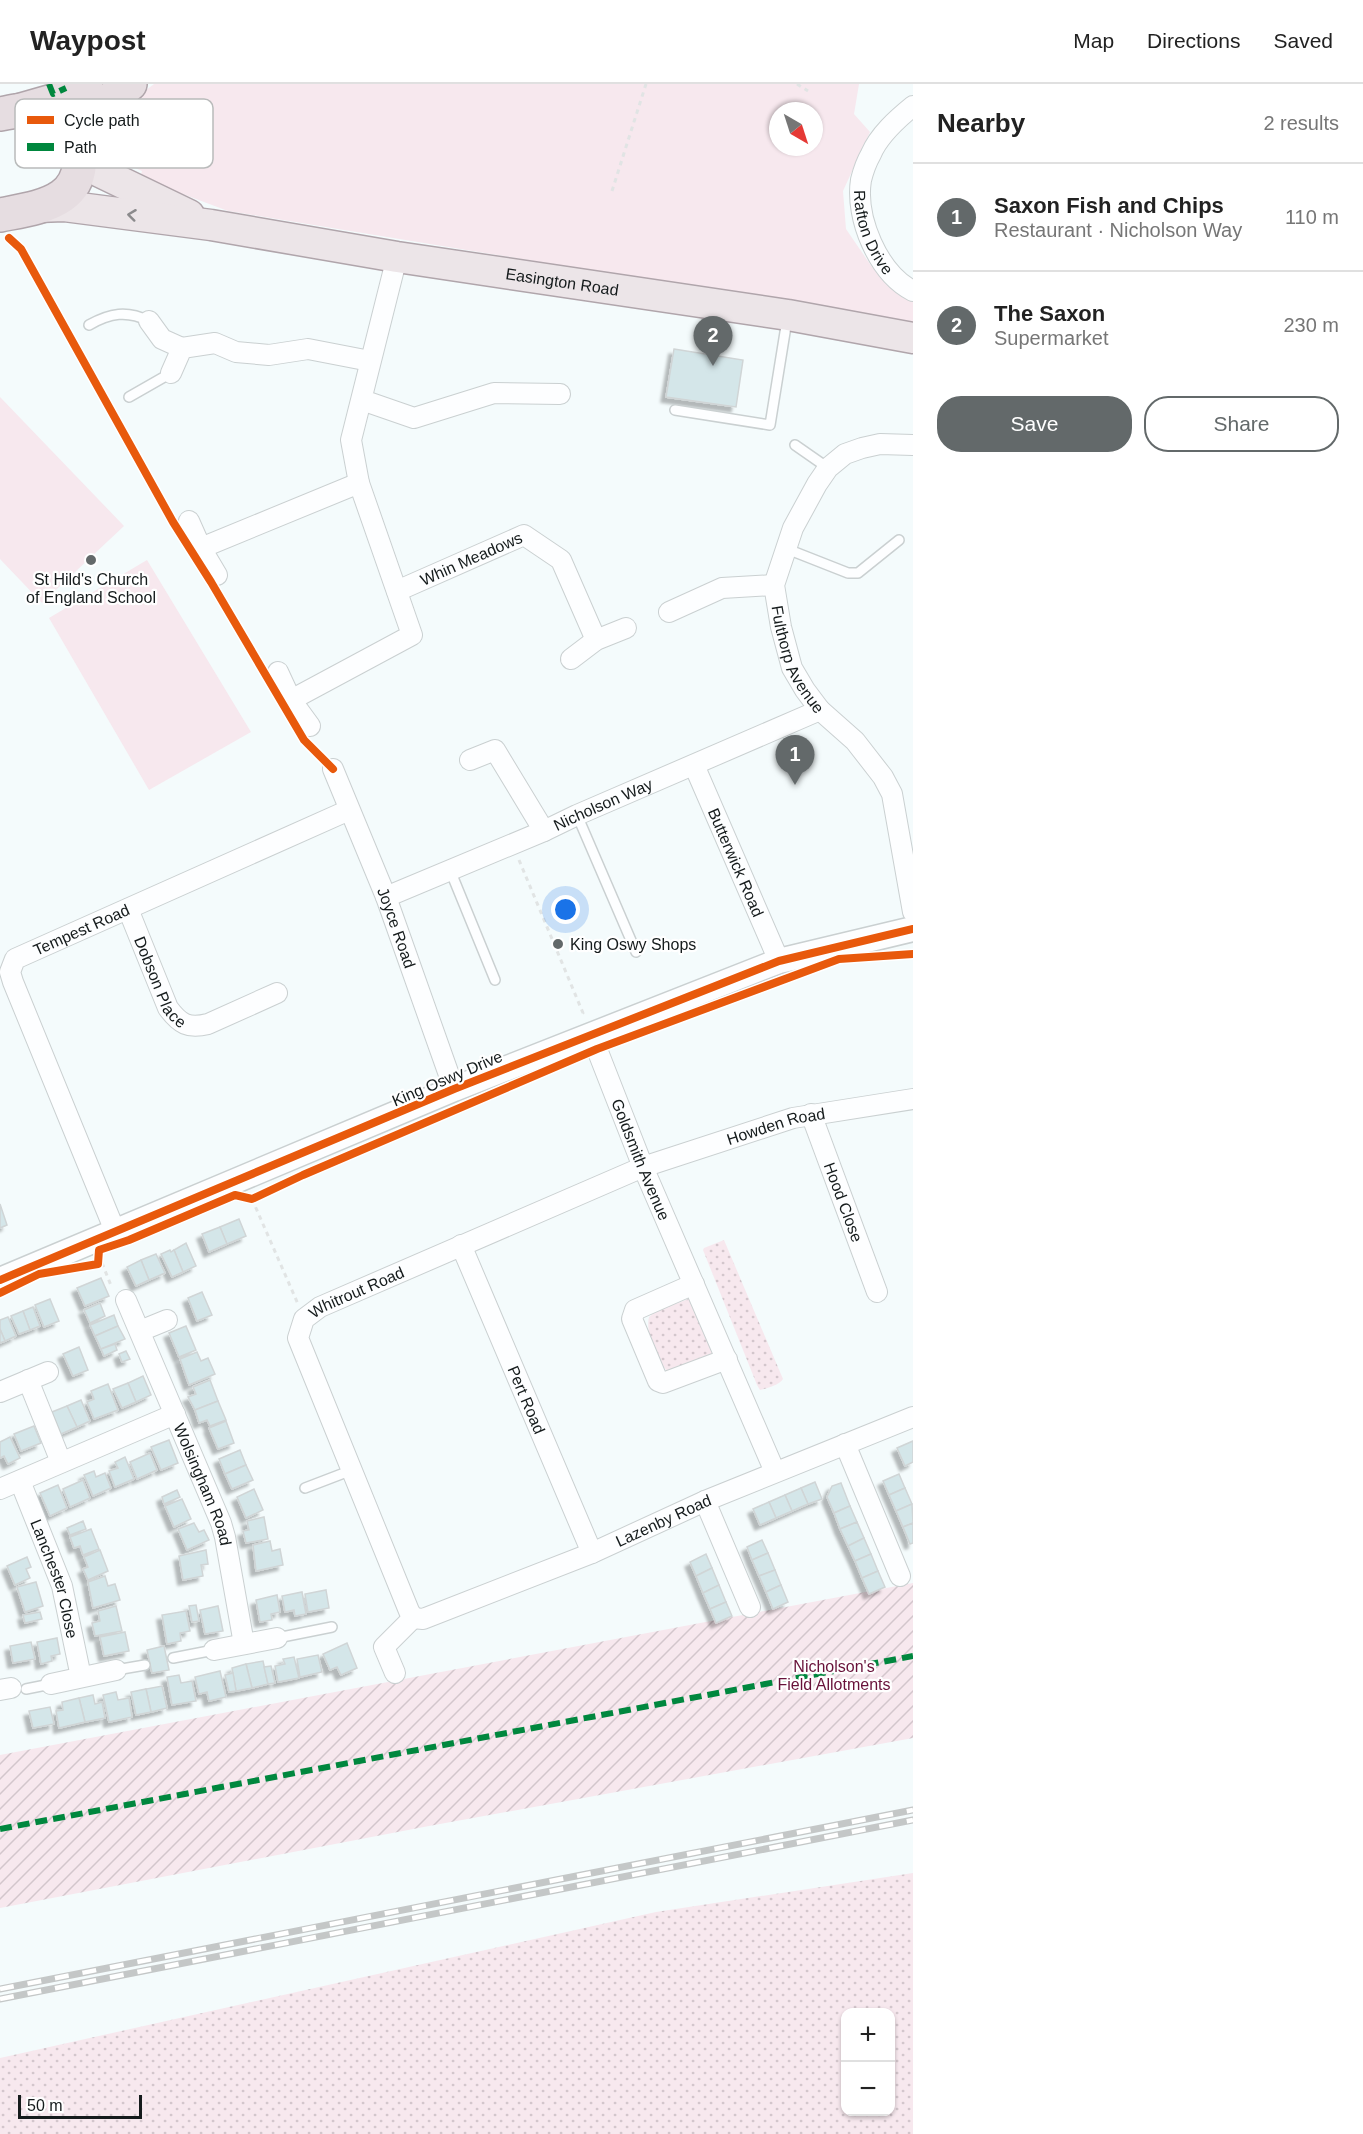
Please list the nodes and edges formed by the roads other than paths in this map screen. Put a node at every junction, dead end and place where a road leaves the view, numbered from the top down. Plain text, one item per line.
1 (86, 84) edge
2 (130, 84) edge
3 (58, 99) edge
4 (111, 99) edge
5 (913, 106) edge
6 (80, 168) edge
7 (96, 168) edge
8 (13, 213) edge
9 (211, 225) junction
10 (397, 257) junction
11 (913, 291) edge
12 (788, 315) junction
13 (149, 321) joint
14 (89, 325) dead end
15 (913, 338) edge
16 (182, 348) junction
17 (370, 361) junction
18 (171, 373) joint
19 (560, 394) dead end
20 (129, 397) dead end
21 (362, 400) junction
22 (675, 410) dead end
23 (907, 444) edge
24 (795, 445) dead end
25 (828, 468) junction
26 (359, 483) junction
27 (189, 521) dead end
28 (898, 540) dead end
29 (201, 548) junction
30 (787, 549) junction
31 (220, 581) dead end
32 (774, 585) junction
33 (397, 591) junction
34 (669, 612) dead end
35 (626, 628) dead end
36 (596, 640) junction
37 (571, 659) dead end
38 (278, 672) dead end
39 (291, 700) junction
40 (820, 711) junction
41 (310, 726) dead end
42 (470, 760) dead end
43 (694, 765) junction
44 (333, 769) dead end
45 (349, 810) junction
46 (577, 815) junction
47 (544, 831) junction
48 (450, 870) junction
49 (386, 897) junction
50 (128, 909) junction
51 (913, 912) edge
52 (913, 929) edge
53 (636, 952) dead end
54 (779, 961) junction
55 (495, 980) dead end
56 (278, 993) dead end
57 (584, 1027) junction
58 (454, 1089) junction
59 (913, 1099) edge
60 (811, 1114) junction
61 (643, 1167) junction
62 (115, 1231) junction
63 (461, 1245) junction
64 (0, 1280) edge
65 (694, 1284) junction
66 (877, 1292) dead end
67 (119, 1294) road end
68 (166, 1320) dead end
69 (140, 1331) junction
70 (726, 1359) junction
71 (48, 1371) dead end
72 (28, 1380) junction
73 (0, 1392) edge
74 (175, 1414) junction
75 (913, 1417) edge
76 (844, 1444) junction
77 (61, 1462) junction
78 (352, 1470) junction
79 (776, 1472) junction
80 (20, 1481) junction
81 (305, 1488) dead end
82 (0, 1489) edge
83 (705, 1501) junction
84 (592, 1553) junction
85 (900, 1576) dead end
86 (750, 1607) dead end
87 (414, 1618) junction
88 (332, 1627) dead end
89 (277, 1638) joint
90 (244, 1644) junction
91 (214, 1650) joint
92 (173, 1658) dead end
93 (145, 1665) dead end
94 (116, 1670) joint
95 (395, 1673) dead end
96 (81, 1677) junction
97 (51, 1684) joint
98 (12, 1689) edge

1 - 3 highway
2 - 4 highway
5 - 11 street, Rafton Drive
6 - 8 highway
7 - 9 main road, Easington Road
9 -> 8 main road, Easington Road
9 - 10 main road, Easington Road
10 - 12 main road, Easington Road
10 - 17 street, Whin Meadows
12 - 15 main road, Easington Road
12 - 22 lane
13 - 14 lane
13 - 16 street
16 - 17 street
16 - 18 street
17 - 21 street, Whin Meadows
18 - 20 lane
19 - 21 street
21 - 26 street, Whin Meadows
23 - 25 street, Fulthorp Avenue
24 - 25 lane
25 - 30 street, Fulthorp Avenue
26 - 29 street
26 - 33 street, Whin Meadows
27 - 29 street
28 - 30 lane
29 - 31 street
30 - 32 street, Fulthorp Avenue
32 - 34 street
32 - 40 street, Fulthorp Avenue
33 - 36 street, Whin Meadows
33 - 39 street, Whin Meadows
35 - 36 street
36 - 37 street
38 - 39 street
39 - 41 street
40 - 43 street, Nicholson Way
40 - 51 street, Fulthorp Avenue
42 - 47 street
43 - 46 street, Nicholson Way
43 - 54 street, Butterwick Road
44 - 45 street, Joyce Road
45 - 49 street, Joyce Road
45 - 50 street, Tempest Road
46 - 47 street, Nicholson Way
46 - 53 lane
47 - 48 street, Nicholson Way
48 - 49 street, Nicholson Way
48 - 55 lane
49 - 58 street, Joyce Road
50 - 56 street, Dobson Place
50 - 62 street, Tempest Road
52 - 54 street, King Oswy Drive
54 - 57 street, King Oswy Drive
57 - 58 street, King Oswy Drive
57 - 61 street, Goldsmith Avenue
58 - 62 street, King Oswy Drive
59 - 60 street, Howden Road
60 - 61 street, Howden Road
60 - 66 street, Hood Close
61 - 63 street, Whitrout Road
61 - 65 street, Goldsmith Avenue
62 - 64 street, King Oswy Drive
63 - 78 street, Whitrout Road
63 - 84 street, Pert Road
65 - 70 street, Goldsmith Avenue
65 - 70 street
67 - 69 street, Wolsingham Road
68 - 69 street
69 - 74 street, Wolsingham Road
70 - 79 street, Goldsmith Avenue
71 - 72 street
72 - 73 street
72 - 77 street
74 - 77 street
74 - 90 street, Wolsingham Road
75 - 76 street, Lazenby Road
76 - 79 street, Lazenby Road
76 - 85 street
77 - 80 street
78 - 81 lane
78 - 87 street, Whitrout Road
79 - 83 street, Lazenby Road
80 - 82 street
80 - 96 street, Lanchester Close
83 - 84 street, Lazenby Road
83 - 86 street
84 - 87 street, Lazenby Road
87 - 95 street
88 - 89 lane
89 - 90 street
90 - 91 street
91 - 92 lane
93 - 94 lane
94 - 96 street
96 - 97 street
97 - 98 lane

